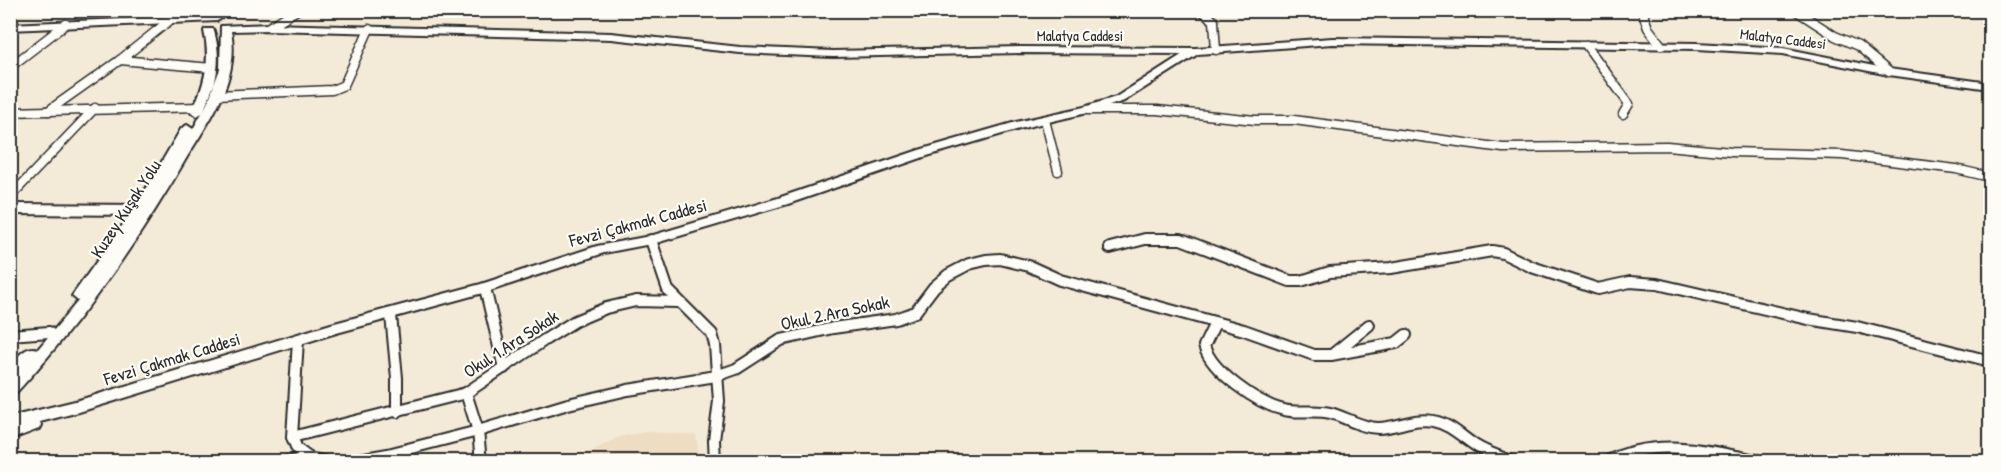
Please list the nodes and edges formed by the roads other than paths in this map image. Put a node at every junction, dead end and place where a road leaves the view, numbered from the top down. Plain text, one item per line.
1 (297, 10) edge
2 (1201, 10) edge
3 (1642, 10) edge
4 (1795, 10) edge
5 (222, 16) edge
6 (169, 21) junction
7 (66, 24) junction
8 (204, 25) junction
9 (10, 27) edge
10 (269, 27) junction
11 (369, 29) junction
12 (227, 45) junction
13 (1586, 45) junction
14 (1661, 45) junction
15 (1216, 50) junction
16 (1196, 51) junction
17 (120, 60) junction
18 (10, 67) edge
19 (212, 68) junction
20 (1889, 72) junction
21 (1990, 86) edge
22 (216, 95) junction
23 (200, 107) junction
24 (95, 108) junction
25 (1087, 110) junction
26 (48, 111) junction
27 (10, 112) edge
28 (1623, 114) dead end
29 (1045, 120) junction
30 (1058, 171) dead end
31 (1990, 177) edge
32 (10, 197) edge
33 (10, 209) edge
34 (146, 211) junction
35 (651, 240) junction
36 (1110, 248) dead end
37 (485, 288) junction
38 (678, 302) junction
39 (391, 315) junction
40 (1215, 323) junction
41 (1368, 325) dead end
42 (50, 332) junction
43 (10, 335) edge
44 (1406, 335) dead end
45 (298, 340) junction
46 (1331, 355) junction
47 (1990, 361) edge
48 (504, 368) junction
49 (10, 375) edge
50 (716, 376) junction
51 (10, 389) edge
52 (466, 393) junction
53 (79, 406) junction
54 (397, 411) junction
55 (10, 423) edge
56 (478, 431) junction
57 (10, 434) edge
58 (292, 437) junction
59 (309, 458) junction
60 (286, 462) edge
61 (327, 462) edge
62 (342, 462) edge
63 (481, 462) edge
64 (715, 462) edge
65 (1514, 462) edge
66 (1606, 462) edge
67 (1765, 462) edge

1 - 10 street
2 - 15 street
3 - 14 street
4 - 20 street
5 - 8 street
5 - 8 street
5 - 10 street, Malatya Caddesi
5 - 12 street, Kuzey Kuşak Yolu
6 - 7 street
6 - 8 street
6 - 17 street
7 - 9 street
7 - 18 street
8 - 19 street, Kuzey Kuşak Yolu
10 - 11 street, Malatya Caddesi
10 - 12 street
11 - 16 street, Malatya Caddesi
11 - 22 street
12 - 22 street, Kuzey Kuşak Yolu
13 - 14 street, Malatya Caddesi
13 - 15 street, Malatya Caddesi
13 - 28 street
14 - 20 street, Malatya Caddesi
15 - 16 street, Malatya Caddesi
16 - 25 street, Fevzi Çakmak Caddesi
17 - 19 street
17 - 26 street
19 - 23 street, Kuzey Kuşak Yolu
20 - 21 street, Malatya Caddesi
22 - 34 street, Kuzey Kuşak Yolu
23 - 24 street
23 - 34 street, Kuzey Kuşak Yolu
24 - 26 street
24 - 32 street
25 - 29 street, Fevzi Çakmak Caddesi
25 - 31 street
26 - 27 street
29 - 30 street
29 - 35 street, Fevzi Çakmak Caddesi
33 - 34 street
34 - 42 street, Kuzey Kuşak Yolu
34 - 51 street, Kuzey Kuşak Yolu
35 - 37 street, Fevzi Çakmak Caddesi
35 - 38 street
36 - 47 street
37 - 39 street, Fevzi Çakmak Caddesi
37 - 48 street
38 - 48 street, Okul 1.Ara Sokak
38 - 50 street
39 - 45 street, Fevzi Çakmak Caddesi
39 - 54 street
40 - 46 street, Okul 2.Ara Sokak
40 - 50 street, Okul 2.Ara Sokak
40 - 65 street
41 - 46 street
42 - 43 street
42 - 49 street, Kuzey Kuşak Yolu
44 - 46 street, Okul 2.Ara Sokak
45 - 53 street, Fevzi Çakmak Caddesi
45 - 58 street
48 - 52 street, Okul 1.Ara Sokak
50 - 56 street, Okul 2.Ara Sokak
50 - 64 street
52 - 54 street, Okul 1.Ara Sokak
52 - 56 street
53 - 55 street
53 - 57 street
54 - 58 street, Okul 1.Ara Sokak
56 - 62 street, Okul 2.Ara Sokak
56 - 63 street
58 - 59 street
59 - 60 street
59 - 61 street
66 - 67 street

